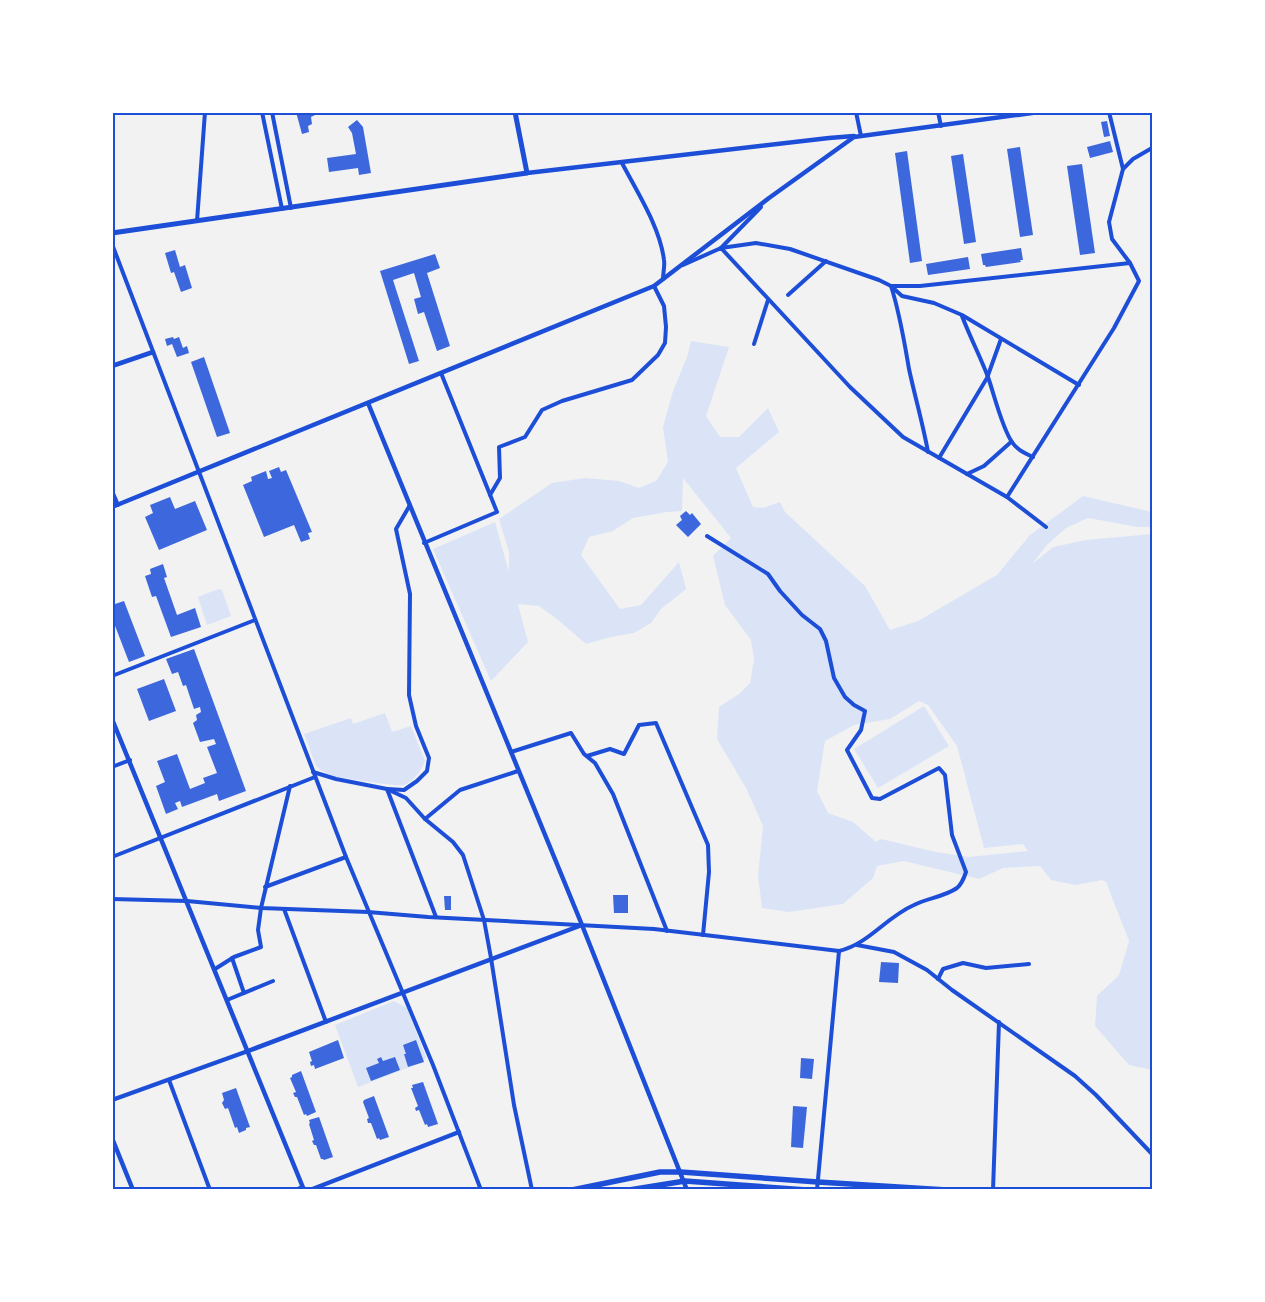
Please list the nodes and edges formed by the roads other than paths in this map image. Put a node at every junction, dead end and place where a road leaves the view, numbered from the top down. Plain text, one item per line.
1 (205, 112) edge
2 (262, 112) edge
3 (272, 112) edge
4 (515, 112) edge
5 (856, 112) edge
6 (938, 112) edge
7 (1039, 112) edge
8 (1109, 112) edge
9 (941, 126) junction
10 (861, 136) junction
11 (1152, 148) edge
12 (622, 163) junction
13 (1123, 170) junction
14 (527, 173) junction
15 (769, 198) junction
16 (291, 208) junction
17 (282, 209) junction
18 (197, 221) junction
19 (112, 233) edge
20 (112, 244) edge
21 (720, 248) junction
22 (826, 260) junction
23 (1130, 263) junction
24 (683, 266) junction
25 (663, 279) junction
26 (654, 286) junction
27 (891, 286) junction
28 (788, 295) dead end
29 (768, 300) junction
30 (962, 316) junction
31 (1001, 339) junction
32 (754, 344) dead end
33 (153, 352) junction
34 (112, 366) edge
35 (442, 373) junction
36 (988, 376) junction
37 (1079, 385) junction
38 (368, 403) junction
39 (1011, 442) junction
40 (928, 452) junction
41 (1033, 457) junction
42 (939, 458) junction
43 (200, 472) junction
44 (967, 474) junction
45 (112, 491) edge
46 (490, 495) junction
47 (1007, 497) junction
48 (118, 505) junction
49 (410, 505) junction
50 (112, 507) edge
51 (1046, 527) dead end
52 (707, 536) dead end
53 (424, 542) junction
54 (255, 620) junction
55 (112, 676) edge
56 (112, 719) edge
57 (510, 752) junction
58 (586, 756) junction
59 (130, 760) junction
60 (112, 767) edge
61 (518, 771) junction
62 (314, 774) junction
63 (290, 786) junction
64 (387, 789) junction
65 (425, 819) junction
66 (161, 837) junction
67 (346, 856) junction
68 (112, 857) edge
69 (266, 887) junction
70 (112, 899) edge
71 (187, 902) junction
72 (261, 908) junction
73 (284, 908) junction
74 (368, 912) junction
75 (436, 917) junction
76 (484, 920) junction
77 (582, 925) junction
78 (667, 931) junction
79 (703, 935) junction
80 (857, 945) junction
81 (839, 952) junction
82 (232, 958) junction
83 (491, 958) junction
84 (1029, 964) dead end
85 (215, 969) junction
86 (938, 979) junction
87 (273, 981) dead end
88 (403, 992) junction
89 (244, 993) junction
90 (227, 1000) junction
91 (326, 1022) junction
92 (999, 1022) junction
93 (248, 1052) junction
94 (169, 1080) junction
95 (112, 1100) edge
96 (459, 1132) junction
97 (112, 1138) edge
98 (1152, 1154) edge
99 (681, 1172) junction
100 (685, 1181) junction
101 (818, 1182) junction
102 (663, 1186) edge
103 (303, 1188) edge
104 (133, 1190) edge
105 (210, 1190) edge
106 (295, 1190) edge
107 (310, 1190) edge
108 (481, 1190) edge
109 (532, 1190) edge
110 (572, 1190) edge
111 (629, 1190) edge
112 (688, 1190) edge
113 (807, 1190) edge
114 (817, 1190) edge
115 (947, 1190) edge
116 (993, 1190) edge

1 - 18 street
2 - 17 street
3 - 16 street
4 - 14 main road
5 - 10 street
6 - 9 street
7 - 9 street
8 - 13 street
9 - 10 street
10 - 12 street
10 - 15 street
11 - 13 street
12 - 14 street
12 - 25 street
13 - 23 street
14 - 16 main road
15 - 21 street
15 - 24 street
16 - 17 main road
17 - 18 main road
18 - 19 main road
20 - 33 street
21 - 22 street
21 - 24 street
21 - 29 street
22 - 27 street
22 - 28 street
23 - 27 street
23 - 37 street
24 - 25 street
25 - 26 street
26 - 35 street
26 - 46 street
27 - 30 street
27 - 40 street
29 - 32 street
29 - 40 street
30 - 31 street
30 - 36 street
31 - 36 street
31 - 37 street
33 - 34 street
33 - 43 street
35 - 38 street
35 - 46 street
36 - 39 street
36 - 42 street
37 - 41 street
38 - 43 street
38 - 49 street
39 - 41 street
39 - 44 street
40 - 42 street
41 - 47 street
42 - 44 street
43 - 48 street
43 - 54 street
44 - 47 street
45 - 48 street
46 - 53 street
47 - 51 street
48 - 50 street
49 - 53 street
49 - 64 street
52 - 80 street
53 - 57 street
54 - 55 street
54 - 62 street
56 - 59 street
57 - 58 street
57 - 61 street
58 - 78 street
58 - 79 street
59 - 60 street
59 - 66 street
61 - 65 street
61 - 77 street
62 - 63 street
62 - 64 street
62 - 67 street
63 - 66 street
63 - 69 street
64 - 65 street
64 - 75 street
65 - 76 street
66 - 68 street
66 - 71 street
67 - 69 street
67 - 74 street
69 - 72 street
70 - 71 street
71 - 72 street
71 - 85 street
72 - 73 street
72 - 82 street
73 - 74 street
73 - 91 street
74 - 75 street
74 - 88 street
75 - 76 street
76 - 77 street
76 - 83 street
77 - 78 street
77 - 83 street
77 - 99 street
78 - 79 street
79 - 81 street
80 - 81 street
80 - 86 street
81 - 101 street
82 - 85 street
82 - 89 street
83 - 88 street
83 - 109 street
84 - 86 street
85 - 90 street
86 - 92 street
87 - 89 street
88 - 91 street
88 - 96 street
89 - 90 street
90 - 93 street
91 - 93 street
92 - 98 street
92 - 116 street
93 - 94 street
93 - 103 street
94 - 95 street
94 - 105 street
96 - 107 street
96 - 108 street
97 - 104 street
99 - 100 street
99 - 101 main road
99 - 110 main road
100 - 102 main road
100 - 112 street
100 - 113 main road
101 - 114 street
101 - 115 main road
102 - 111 main road
103 - 106 street

